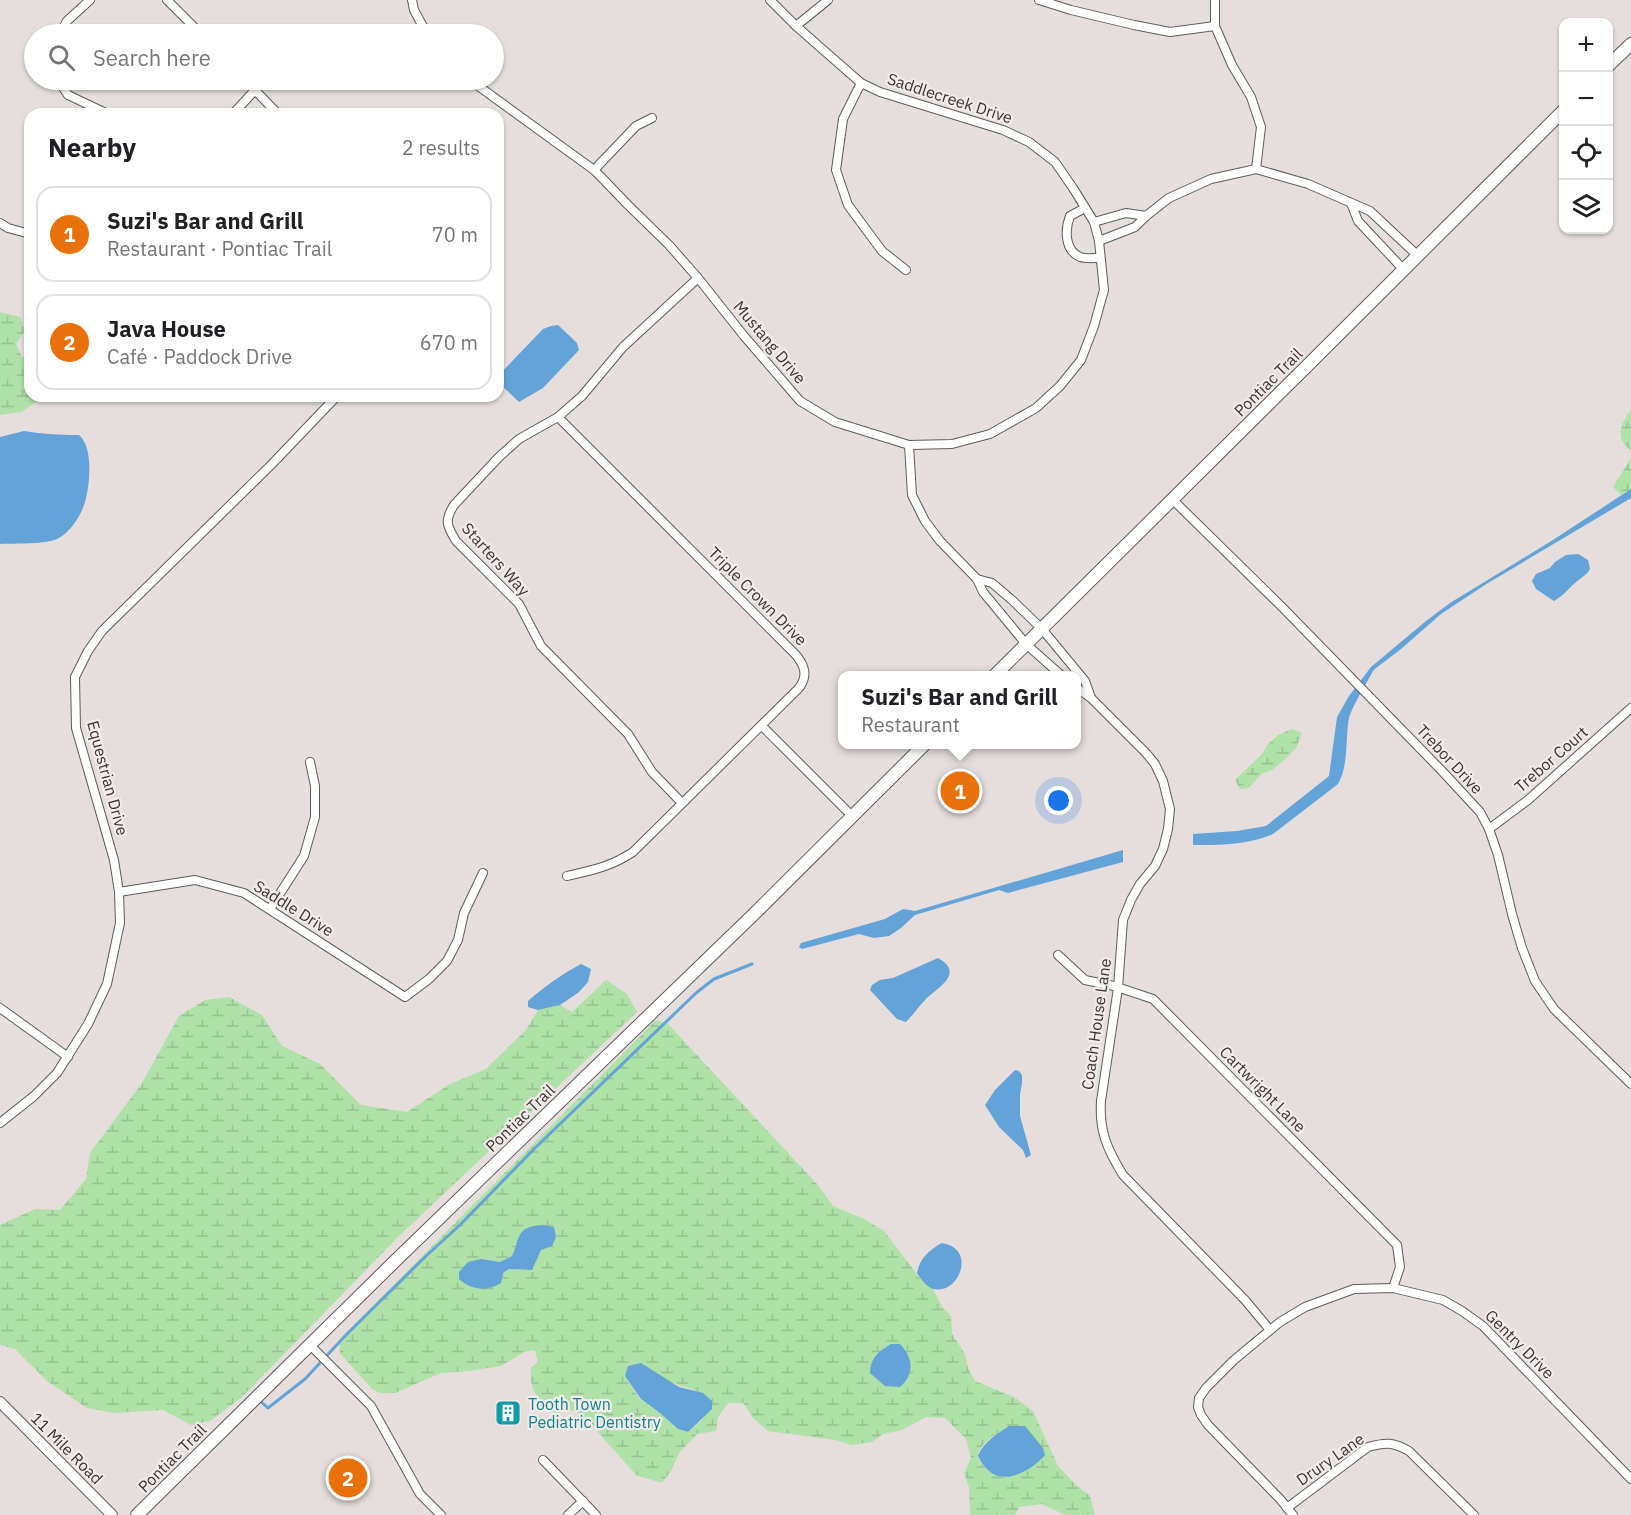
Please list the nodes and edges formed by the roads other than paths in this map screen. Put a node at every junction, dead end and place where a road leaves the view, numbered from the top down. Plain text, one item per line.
1 (90, 0) edge
2 (167, 0) edge
3 (412, 0) edge
4 (770, 0) edge
5 (828, 0) edge
6 (1039, 0) edge
7 (1215, 0) edge
8 (65, 24) edge
9 (191, 24) edge
10 (422, 24) edge
11 (796, 26) junction
12 (1215, 26) junction
13 (1631, 44) edge
14 (1613, 61) edge
15 (861, 83) junction
16 (66, 90) edge
17 (255, 90) joint
18 (484, 90) edge
19 (96, 108) edge
20 (238, 108) edge
21 (272, 108) edge
22 (1559, 114) edge
23 (652, 118) dead end
24 (1256, 169) junction
25 (594, 171) junction
26 (1351, 203) junction
27 (1085, 208) junction
28 (1146, 216) junction
29 (1094, 222) junction
30 (0, 224) edge
31 (24, 232) edge
32 (1100, 241) junction
33 (1418, 255) junction
34 (1101, 258) junction
35 (1403, 269) junction
36 (906, 270) dead end
37 (698, 278) junction
38 (331, 402) edge
39 (558, 417) junction
40 (909, 445) junction
41 (1173, 499) junction
42 (977, 579) junction
43 (1042, 629) junction
44 (1026, 644) junction
45 (998, 671) edge
46 (1057, 671) edge
47 (1077, 671) edge
48 (1081, 676) edge
49 (1081, 691) edge
50 (1091, 698) junction
51 (1631, 708) edge
52 (762, 726) junction
53 (920, 749) edge
54 (310, 762) dead end
55 (682, 803) junction
56 (852, 816) junction
57 (1489, 829) junction
58 (483, 873) dead end
59 (567, 876) dead end
60 (119, 892) junction
61 (270, 909) junction
62 (1058, 955) dead end
63 (1118, 988) junction
64 (0, 1008) edge
65 (68, 1057) junction
66 (1631, 1084) edge
67 (0, 1123) edge
68 (1393, 1288) junction
69 (1270, 1330) junction
70 (310, 1345) junction
71 (1234, 1360) joint
72 (0, 1402) edge
73 (543, 1460) dead end
74 (1631, 1479) edge
75 (583, 1501) junction
76 (1290, 1512) edge
77 (111, 1515) edge
78 (137, 1515) edge
79 (441, 1515) edge
80 (568, 1515) edge
81 (596, 1515) edge
82 (1474, 1515) edge

1 - 8 street
2 - 9 street
3 - 10 street
4 - 11 street, Saddlecreek Drive
5 - 11 street
6 - 12 street
7 - 12 street
11 - 15 street, Saddlecreek Drive
12 - 24 street
13 - 14 main road
15 - 27 street, Saddlecreek Drive
15 - 36 street
16 - 19 street
17 - 20 street
17 - 21 street
18 - 25 street, Mustang Drive
22 - 33 main road, Pontiac Trail
23 - 25 street
24 - 26 street
24 - 28 street
25 - 37 street, Mustang Drive
26 - 33 street
26 - 35 street
27 - 29 street, Saddlecreek Drive
27 - 34 street
28 - 29 street
28 - 32 street
29 - 32 street, Saddlecreek Drive
30 - 31 street
32 - 34 street, Mustang Drive
33 - 35 main road, Pontiac Trail
34 - 40 street, Mustang Drive
35 - 41 main road, Pontiac Trail
37 - 39 street, Starters Way
37 - 40 street, Mustang Drive
38 - 60 street, Equestrian Drive
39 - 52 street, Triple Crown Drive
39 - 55 street, Starters Way
40 - 42 street
41 - 43 main road, Pontiac Trail
41 - 57 street, Trebor Drive
42 - 43 street, Coach House Lane
42 - 44 street
43 - 44 main road, Pontiac Trail
43 - 47 street, Coach House Lane
44 - 45 main road, Pontiac Trail
44 - 46 street
48 - 50 street, Coach House Lane
49 - 50 street, Coach House Lane
50 - 63 street, Coach House Lane
51 - 57 street, Trebor Court
52 - 55 street, Triple Crown Drive
52 - 56 street
53 - 56 main road, Pontiac Trail
54 - 61 street
55 - 59 street, Triple Crown Drive
56 - 70 main road, Pontiac Trail
57 - 66 street, Trebor Drive
58 - 61 street, Saddle Drive
60 - 61 street, Saddle Drive
60 - 65 street, Equestrian Drive
62 - 63 street, Cartwright Lane
63 - 68 street, Cartwright Lane
63 - 69 street, Coach House Lane
64 - 65 street
65 - 67 street, Equestrian Drive
68 - 69 street, Gentry Drive
68 - 74 street, Gentry Drive
69 - 71 street, Gentry Drive
70 - 78 main road, Pontiac Trail
70 - 79 street
71 - 76 street, Drury Lane
72 - 77 street, 11 Mile Road
73 - 75 street
75 - 80 street
75 - 81 street
76 - 82 street, Drury Lane

